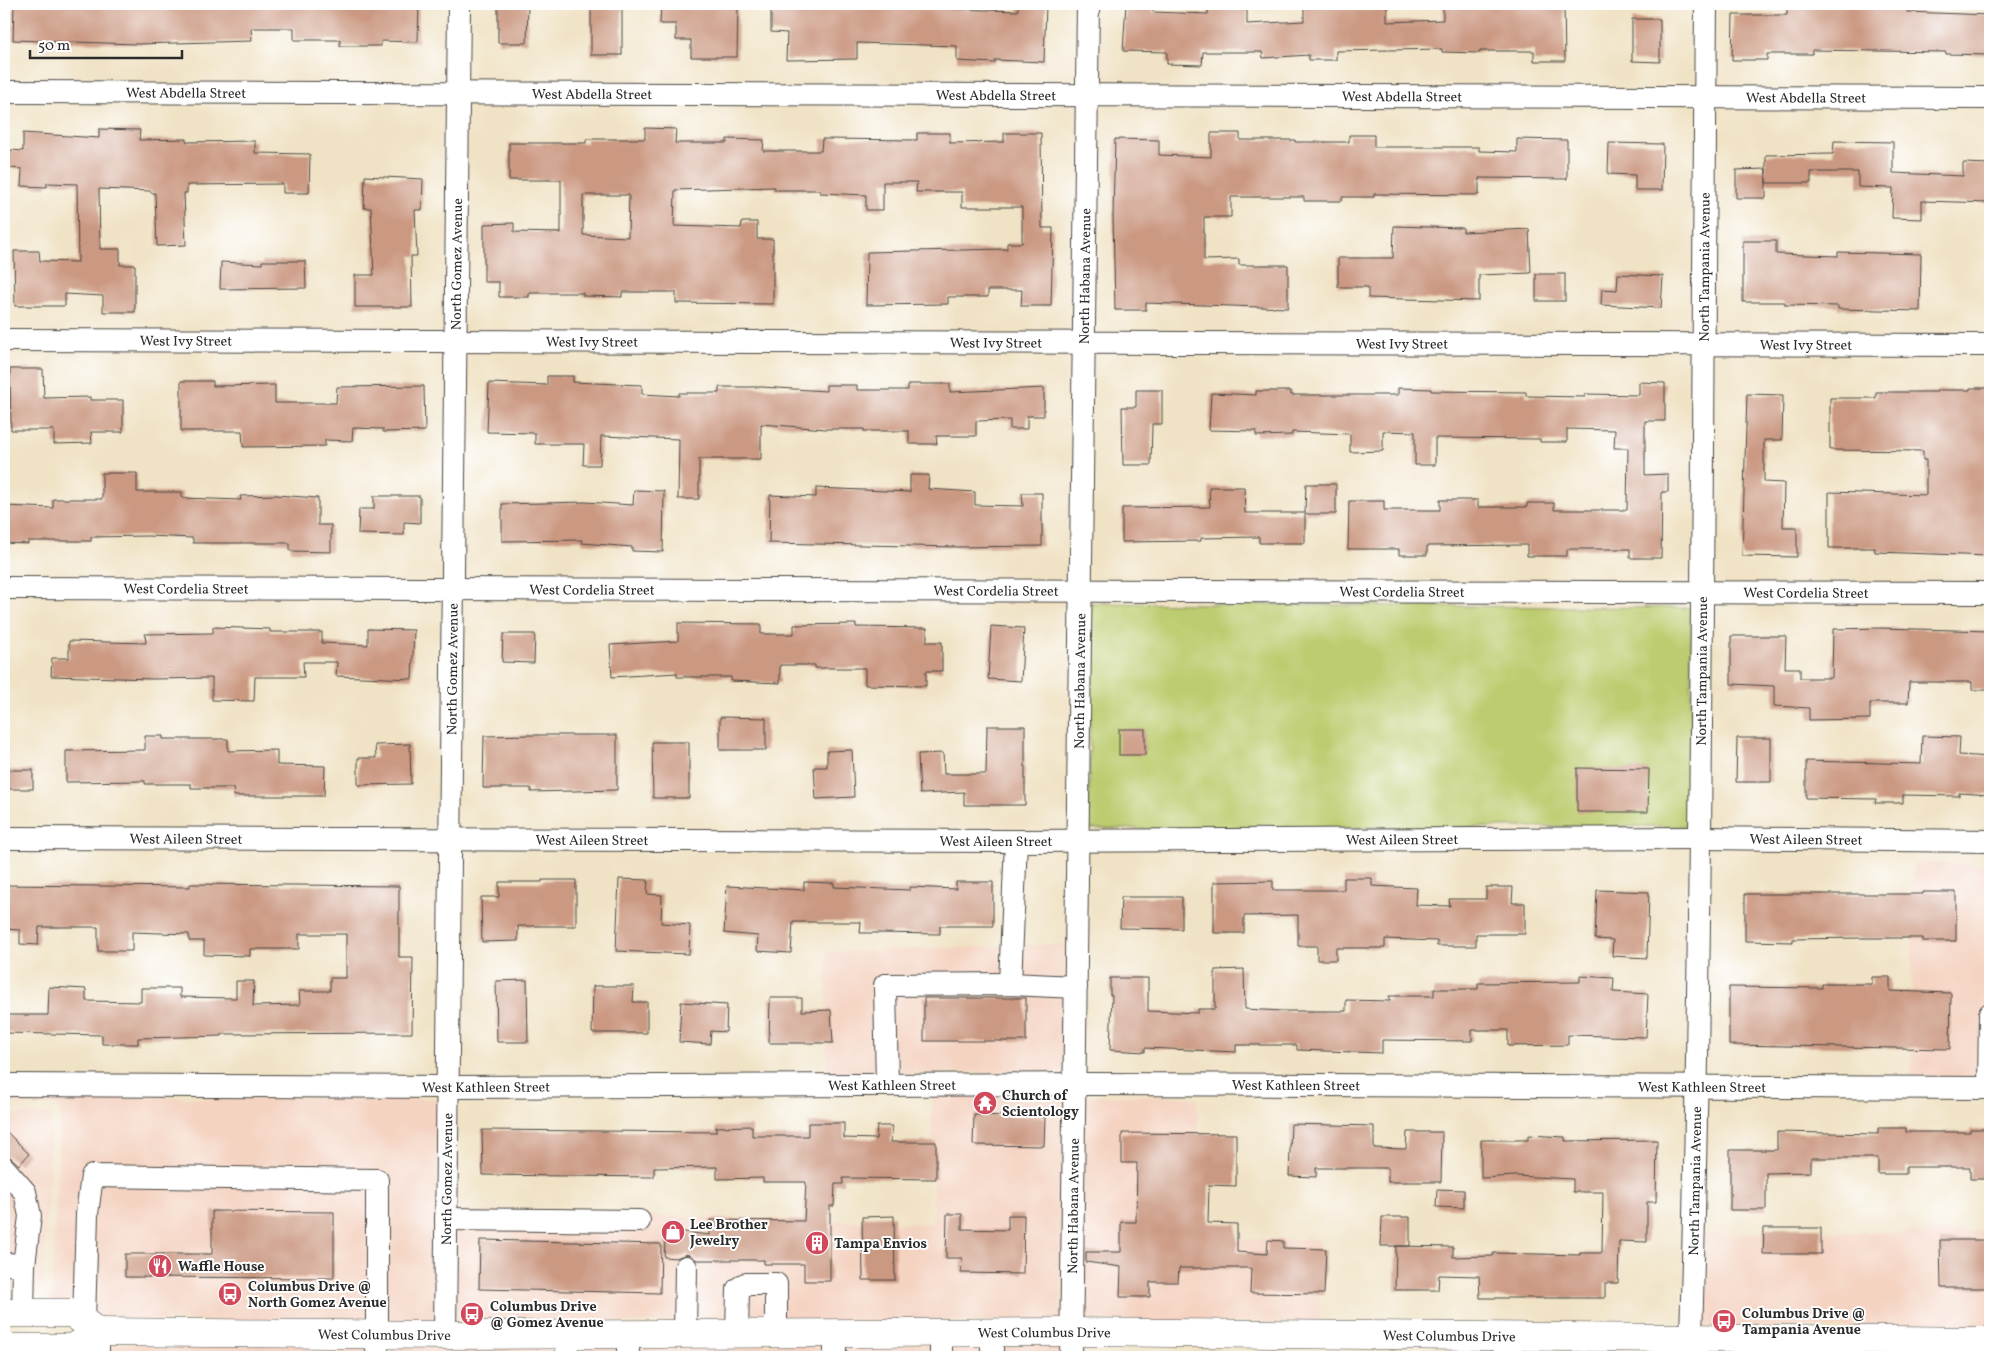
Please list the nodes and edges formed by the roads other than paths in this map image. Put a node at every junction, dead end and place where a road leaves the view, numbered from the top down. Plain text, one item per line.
1 (459, 4) edge
2 (1088, 4) edge
3 (1706, 4) edge
4 (4, 92) edge
5 (458, 93) junction
6 (1087, 95) junction
7 (1705, 97) junction
8 (1990, 98) edge
9 (4, 340) edge
10 (455, 342) junction
11 (1084, 344) junction
12 (1705, 344) junction
13 (1990, 345) edge
14 (4, 588) edge
15 (454, 590) junction
16 (1081, 591) junction
17 (1701, 591) junction
18 (1990, 593) edge
19 (4, 838) edge
20 (1701, 838) junction
21 (451, 839) junction
22 (1016, 841) junction
23 (1078, 841) junction
24 (1990, 841) edge
25 (1010, 984) junction
26 (1076, 987) junction
27 (1990, 1014) edge
28 (1075, 1084) junction
29 (4, 1085) edge
30 (887, 1085) junction
31 (1698, 1086) junction
32 (448, 1087) junction
33 (1990, 1088) edge
34 (4, 1168) edge
35 (446, 1219) junction
36 (640, 1221) dead end
37 (14, 1264) edge
38 (686, 1267) dead end
39 (13, 1313) edge
40 (685, 1334) junction
41 (737, 1334) junction
42 (776, 1334) junction
43 (445, 1335) junction
44 (93, 1337) edge
45 (1692, 1338) junction
46 (1990, 1342) edge
47 (835, 1345) edge
48 (941, 1345) edge
49 (992, 1345) edge
50 (1071, 1345) edge
51 (377, 1346) edge
52 (567, 1346) edge
53 (628, 1346) edge
54 (1503, 1347) edge
55 (4, 1348) edge
56 (1934, 1349) edge

1 - 5 street, North Gomez Avenue
2 - 6 street, North Habana Avenue
3 - 7 street, North Tampania Avenue
4 - 5 street, West Abdella Street
5 - 6 street, West Abdella Street
5 - 10 street, North Gomez Avenue
6 - 7 street, West Abdella Street
6 - 11 street, North Habana Avenue
7 - 8 street, West Abdella Street
7 - 12 street, North Tampania Avenue
9 - 10 street, West Ivy Street
10 - 11 street, West Ivy Street
10 - 15 street, North Gomez Avenue
11 - 12 street, West Ivy Street
11 - 16 street, North Habana Avenue
12 - 13 street, West Ivy Street
12 - 17 street, North Tampania Avenue
14 - 15 street, West Cordelia Street
15 - 16 street, West Cordelia Street
15 - 21 street, North Gomez Avenue
16 - 17 street, West Cordelia Street
16 - 23 street, North Habana Avenue
17 - 18 street, West Cordelia Street
17 - 20 street, North Tampania Avenue
19 - 21 street, West Aileen Street
20 - 23 street, West Aileen Street
20 - 24 street, West Aileen Street
20 - 31 street, North Tampania Avenue
21 - 22 street, West Aileen Street
21 - 32 street, North Gomez Avenue
22 - 23 street, West Aileen Street
22 - 25 street
23 - 26 street, North Habana Avenue
25 - 26 street
25 - 30 street
26 - 28 street, North Habana Avenue
27 - 33 street
28 - 30 street, West Kathleen Street
28 - 31 street, West Kathleen Street
28 - 50 street, North Habana Avenue
29 - 32 street, West Kathleen Street
30 - 32 street, West Kathleen Street
31 - 33 street, West Kathleen Street
31 - 45 street, North Tampania Avenue
32 - 35 street, North Gomez Avenue
34 - 37 street
35 - 36 street
35 - 43 street, North Gomez Avenue
37 - 39 street
38 - 40 street
39 - 44 main road, West Columbus Drive
40 - 41 main road, West Columbus Drive
40 - 53 main road, West Columbus Drive
41 - 42 main road, West Columbus Drive
41 - 42 street
42 - 47 main road, West Columbus Drive
43 - 51 main road, West Columbus Drive
43 - 52 main road, West Columbus Drive
44 - 51 main road, West Columbus Drive
44 - 51 street
44 - 55 main road
45 - 54 main road, West Columbus Drive
45 - 56 main road, West Columbus Drive
46 - 56 main road, West Columbus Drive
47 - 48 main road, West Columbus Drive
48 - 49 main road, West Columbus Drive
49 - 50 main road, West Columbus Drive
50 - 54 main road, West Columbus Drive
52 - 53 main road, West Columbus Drive

